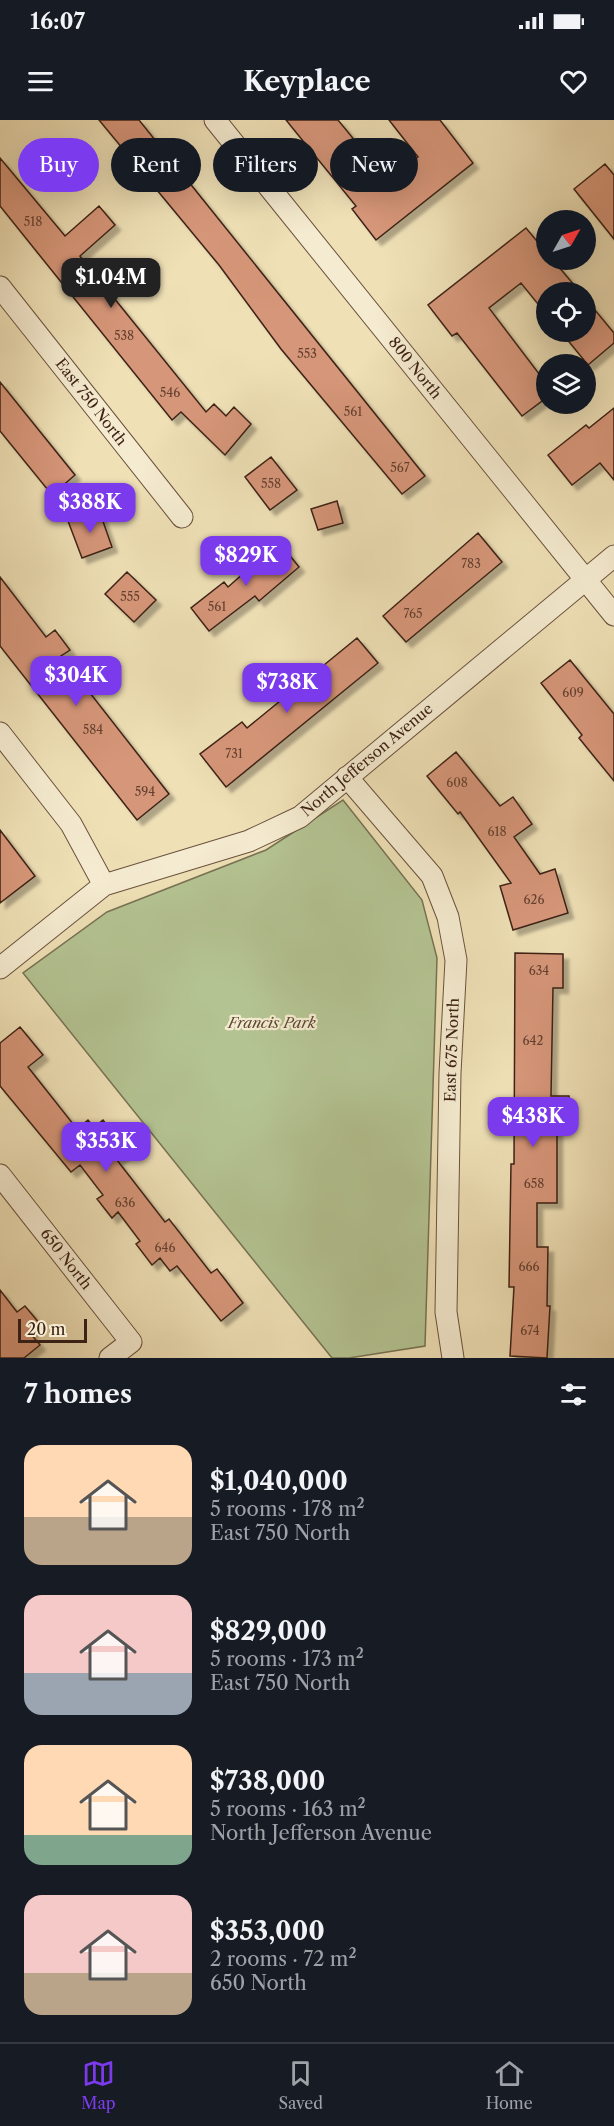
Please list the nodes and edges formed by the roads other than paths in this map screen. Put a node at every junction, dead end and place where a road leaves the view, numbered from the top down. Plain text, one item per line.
1 (215, 120) edge
2 (0, 287) edge
3 (182, 517) dead end
4 (614, 556) edge
5 (584, 579) junction
6 (614, 615) edge
7 (0, 734) edge
8 (347, 777) junction
9 (104, 885) junction
10 (0, 968) edge
11 (0, 1175) edge
12 (110, 1358) edge
13 (453, 1358) edge

1 - 5 street, 800 North
2 - 3 street, East 750 North
4 - 5 street, North Jefferson Avenue
5 - 6 street, 800 North
5 - 8 street, North Jefferson Avenue
7 - 9 street
8 - 9 street, North Jefferson Avenue
8 - 13 street, East 675 North
9 - 10 street, North Jefferson Avenue
11 - 12 street, 650 North

